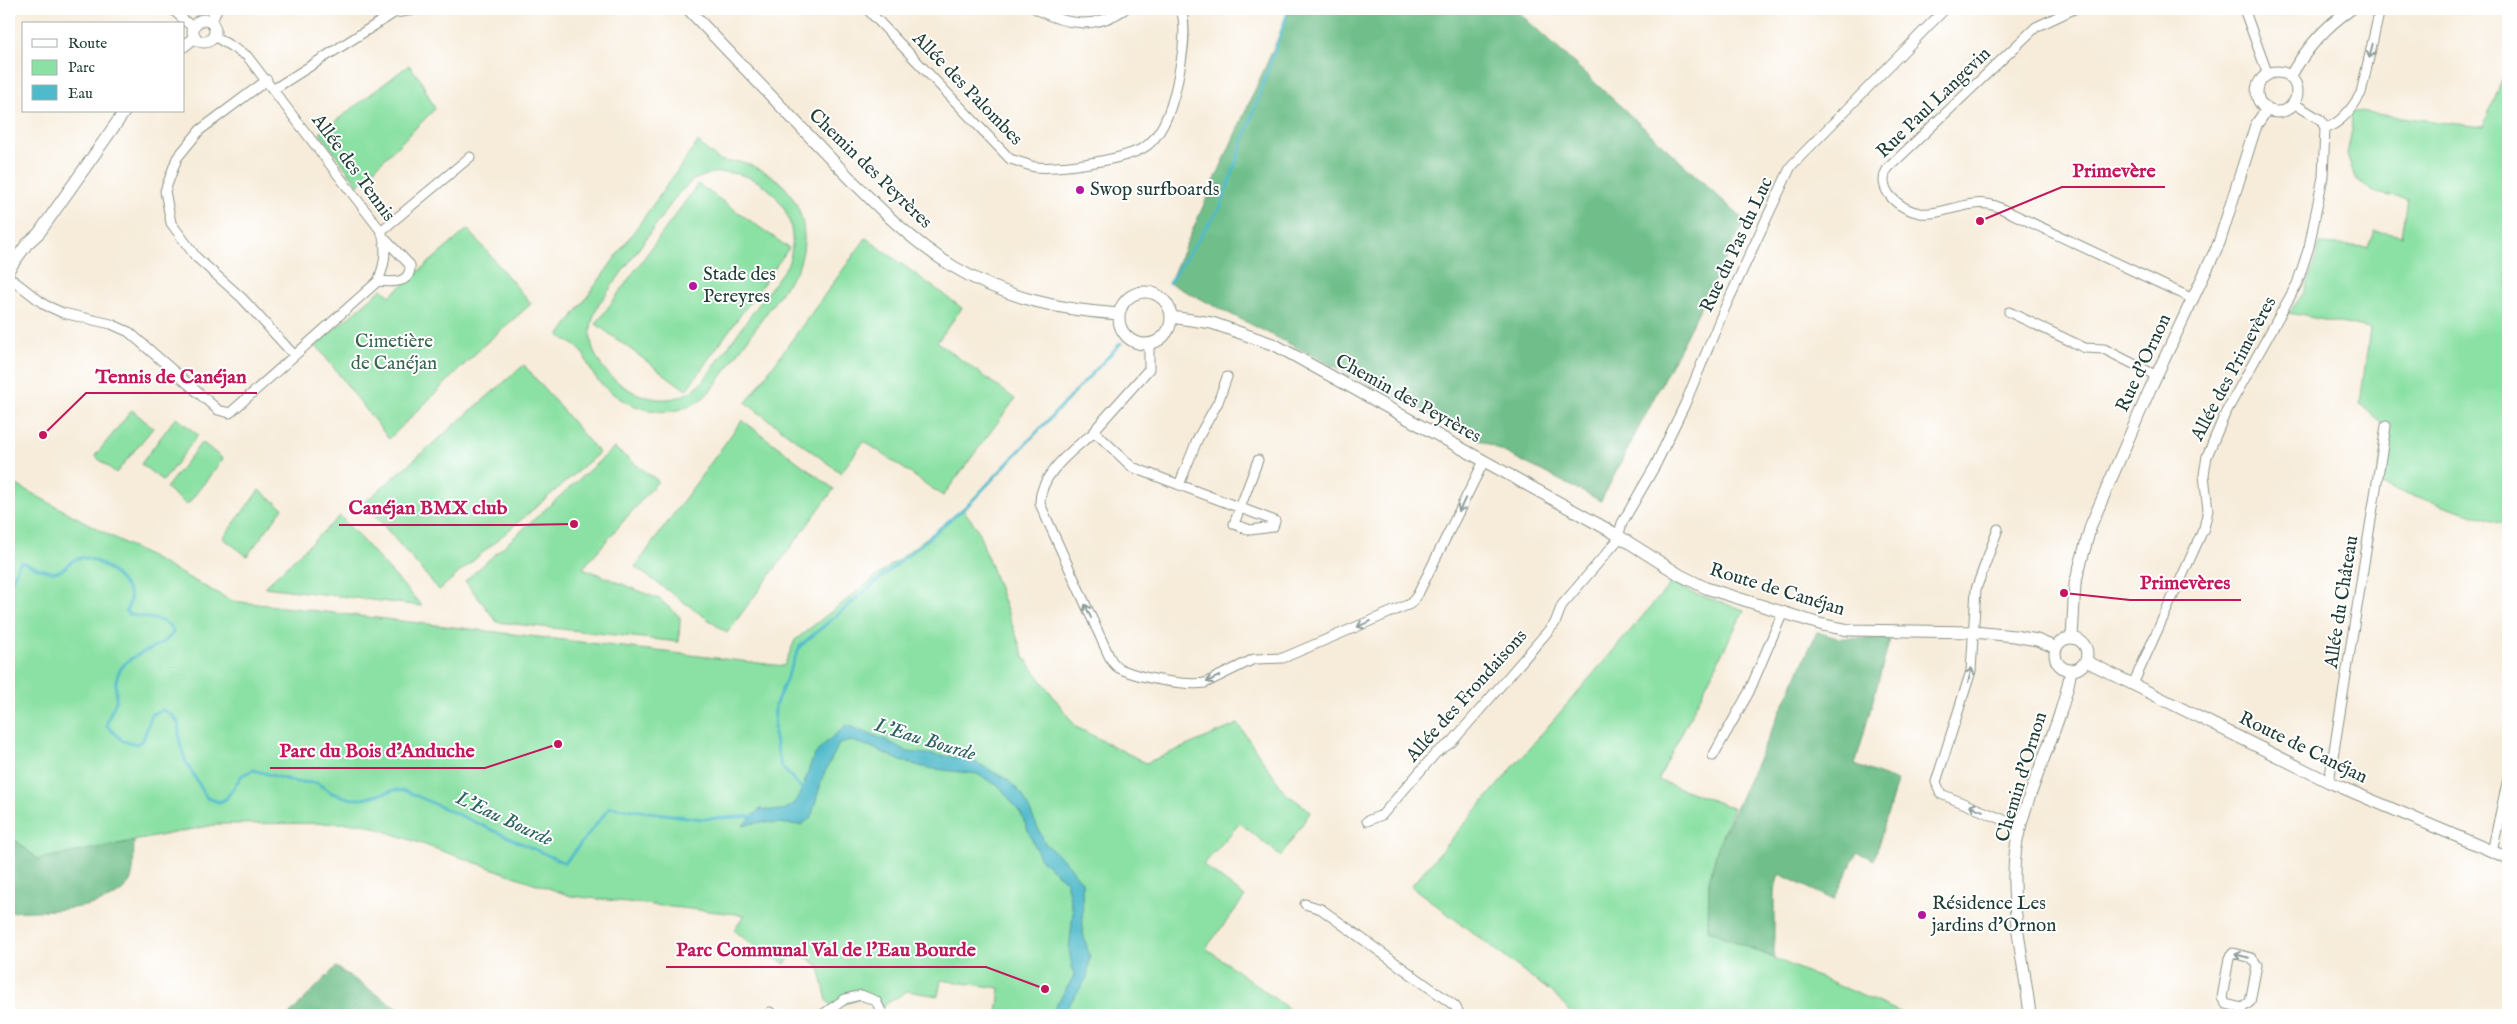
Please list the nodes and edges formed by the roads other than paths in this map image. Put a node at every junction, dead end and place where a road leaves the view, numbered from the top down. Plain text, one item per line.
1 (172, 9) edge
2 (216, 9) edge
3 (688, 9) edge
4 (867, 9) edge
5 (1036, 9) edge
6 (1125, 9) edge
7 (1181, 9) edge
8 (1944, 9) edge
9 (2074, 9) edge
10 (2244, 9) edge
11 (2351, 9) edge
12 (2380, 9) edge
13 (414, 10) dead end
14 (184, 22) edge
15 (211, 22) junction
16 (185, 23) edge
17 (194, 32) junction
18 (214, 36) junction
19 (185, 45) edge
20 (2268, 74) junction
21 (2290, 77) junction
22 (267, 80) junction
23 (274, 89) junction
24 (2294, 103) junction
25 (2267, 109) junction
26 (124, 112) edge
27 (2325, 128) junction
28 (470, 157) dead end
29 (382, 234) junction
30 (9, 269) edge
31 (9, 277) edge
32 (378, 281) junction
33 (2194, 299) junction
34 (2009, 312) dead end
35 (1119, 314) junction
36 (1171, 317) junction
37 (1149, 343) junction
38 (293, 354) junction
39 (2157, 376) junction
40 (1227, 377) dead end
41 (2386, 426) dead end
42 (1096, 432) junction
43 (1258, 460) dead end
44 (1484, 461) junction
45 (1179, 484) junction
46 (1998, 529) dead end
47 (1618, 536) junction
48 (1783, 612) junction
49 (1974, 632) junction
50 (2072, 638) junction
51 (2056, 648) junction
52 (2086, 661) junction
53 (2071, 670) junction
54 (2133, 684) junction
55 (1713, 756) dead end
56 (2508, 778) edge
57 (2329, 782) junction
58 (1367, 821) dead end
59 (2021, 827) junction
60 (2492, 852) junction
61 (2508, 858) edge
62 (1306, 904) dead end
63 (2241, 1012) edge
64 (822, 1015) edge
65 (883, 1015) edge
66 (1460, 1015) edge
67 (2030, 1015) edge

1 - 14 street
2 - 15 street
3 - 35 street, Chemin des Peyrères
4 - 7 street, Allée des Palombes
5 - 6 street
8 - 47 street, Rue du Pas du Luc
9 - 33 street, Rue Paul Langevin
10 - 20 street
11 - 21 street
12 -> 27 street
13 - 23 street
15 - 17 street
15 - 18 street
16 - 17 street
17 - 18 street
17 - 19 street
18 - 22 street, Allée des Tennis
20 - 21 street
20 - 25 street
21 - 24 street
22 - 23 street, Allée des Tennis
22 - 38 street
23 - 29 street, Allée des Tennis
24 - 25 street
24 - 27 street
25 - 33 street, Rue d'Ornon
26 - 30 street
27 - 54 street, Allée des Primevères
28 - 29 street
29 - 32 street, Allée des Tennis
29 - 32 street
31 - 38 street
32 - 38 street
33 - 39 street, Rue d'Ornon
34 - 39 street
35 - 36 street
35 - 37 street
36 - 37 street
36 - 44 street, Chemin des Peyrères
37 - 42 street
39 - 50 street, Rue d'Ornon
40 - 45 street
41 - 57 street, Allée du Château
44 -> 42 street
42 - 45 street
43 - 45 street
44 - 47 street, Chemin des Peyrères
46 - 49 street
47 - 48 street, Route de Canéjan
47 - 58 street, Allée des Frondaisons
48 - 49 street, Route de Canéjan
48 - 55 street
49 - 51 street, Route de Canéjan
59 -> 49 street
50 - 51 street
50 - 52 street
51 - 53 street
52 - 53 street
52 - 54 street, Route de Canéjan
53 - 59 street, Chemin d'Ornon
54 - 57 street, Route de Canéjan
56 - 60 street
57 - 60 street, Route de Canéjan
59 - 67 street, Chemin d'Ornon
60 - 61 street, Route de Canéjan
62 - 66 street
63 -> 63 street
64 - 65 street

